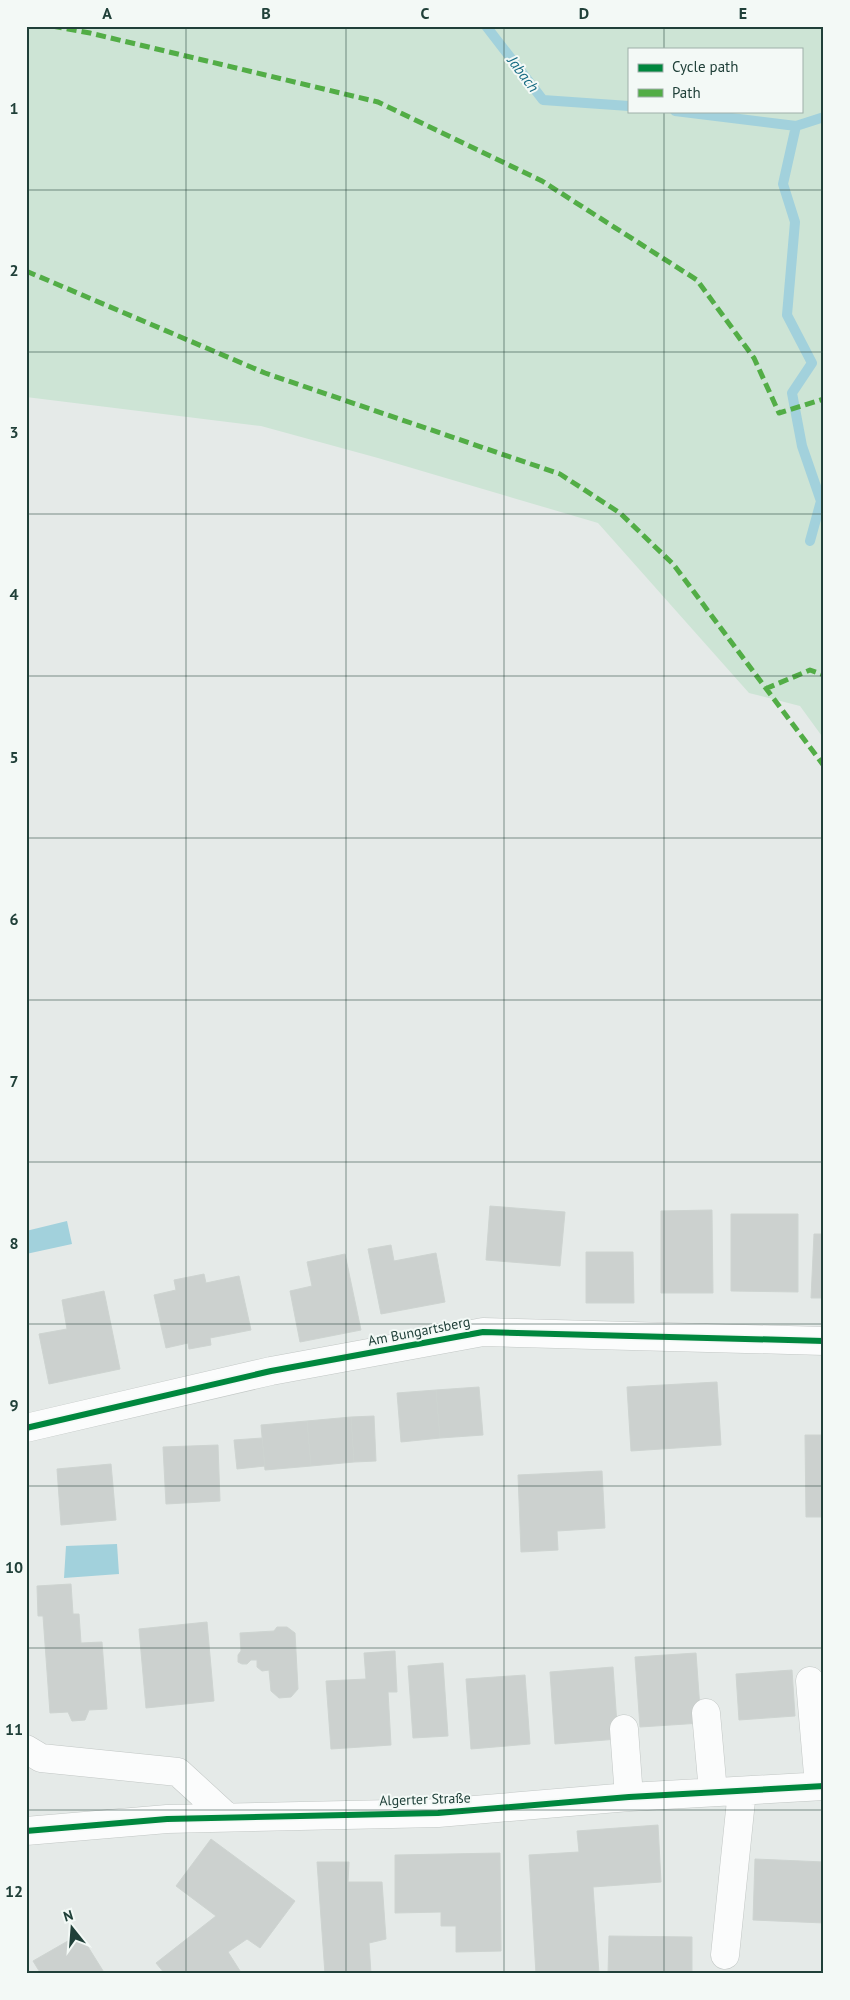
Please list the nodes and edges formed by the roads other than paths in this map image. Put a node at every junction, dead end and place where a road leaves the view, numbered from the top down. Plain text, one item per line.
1 (824, 1341) edge
2 (26, 1428) edge
3 (810, 1680) dead end
4 (706, 1713) dead end
5 (624, 1729) dead end
6 (26, 1748) edge
7 (822, 1786) edge
8 (742, 1791) junction
9 (713, 1792) junction
10 (629, 1797) junction
11 (227, 1818) junction
12 (26, 1831) edge
13 (725, 1956) dead end

1 - 2 street, Am Bungartsberg
3 - 7 street
4 - 9 street
5 - 10 street
6 - 11 street
7 - 8 street, Algerter Straße
8 - 9 street, Algerter Straße
8 - 13 street
9 - 10 street, Algerter Straße
10 - 11 street, Algerter Straße
11 - 12 street, Algerter Straße

